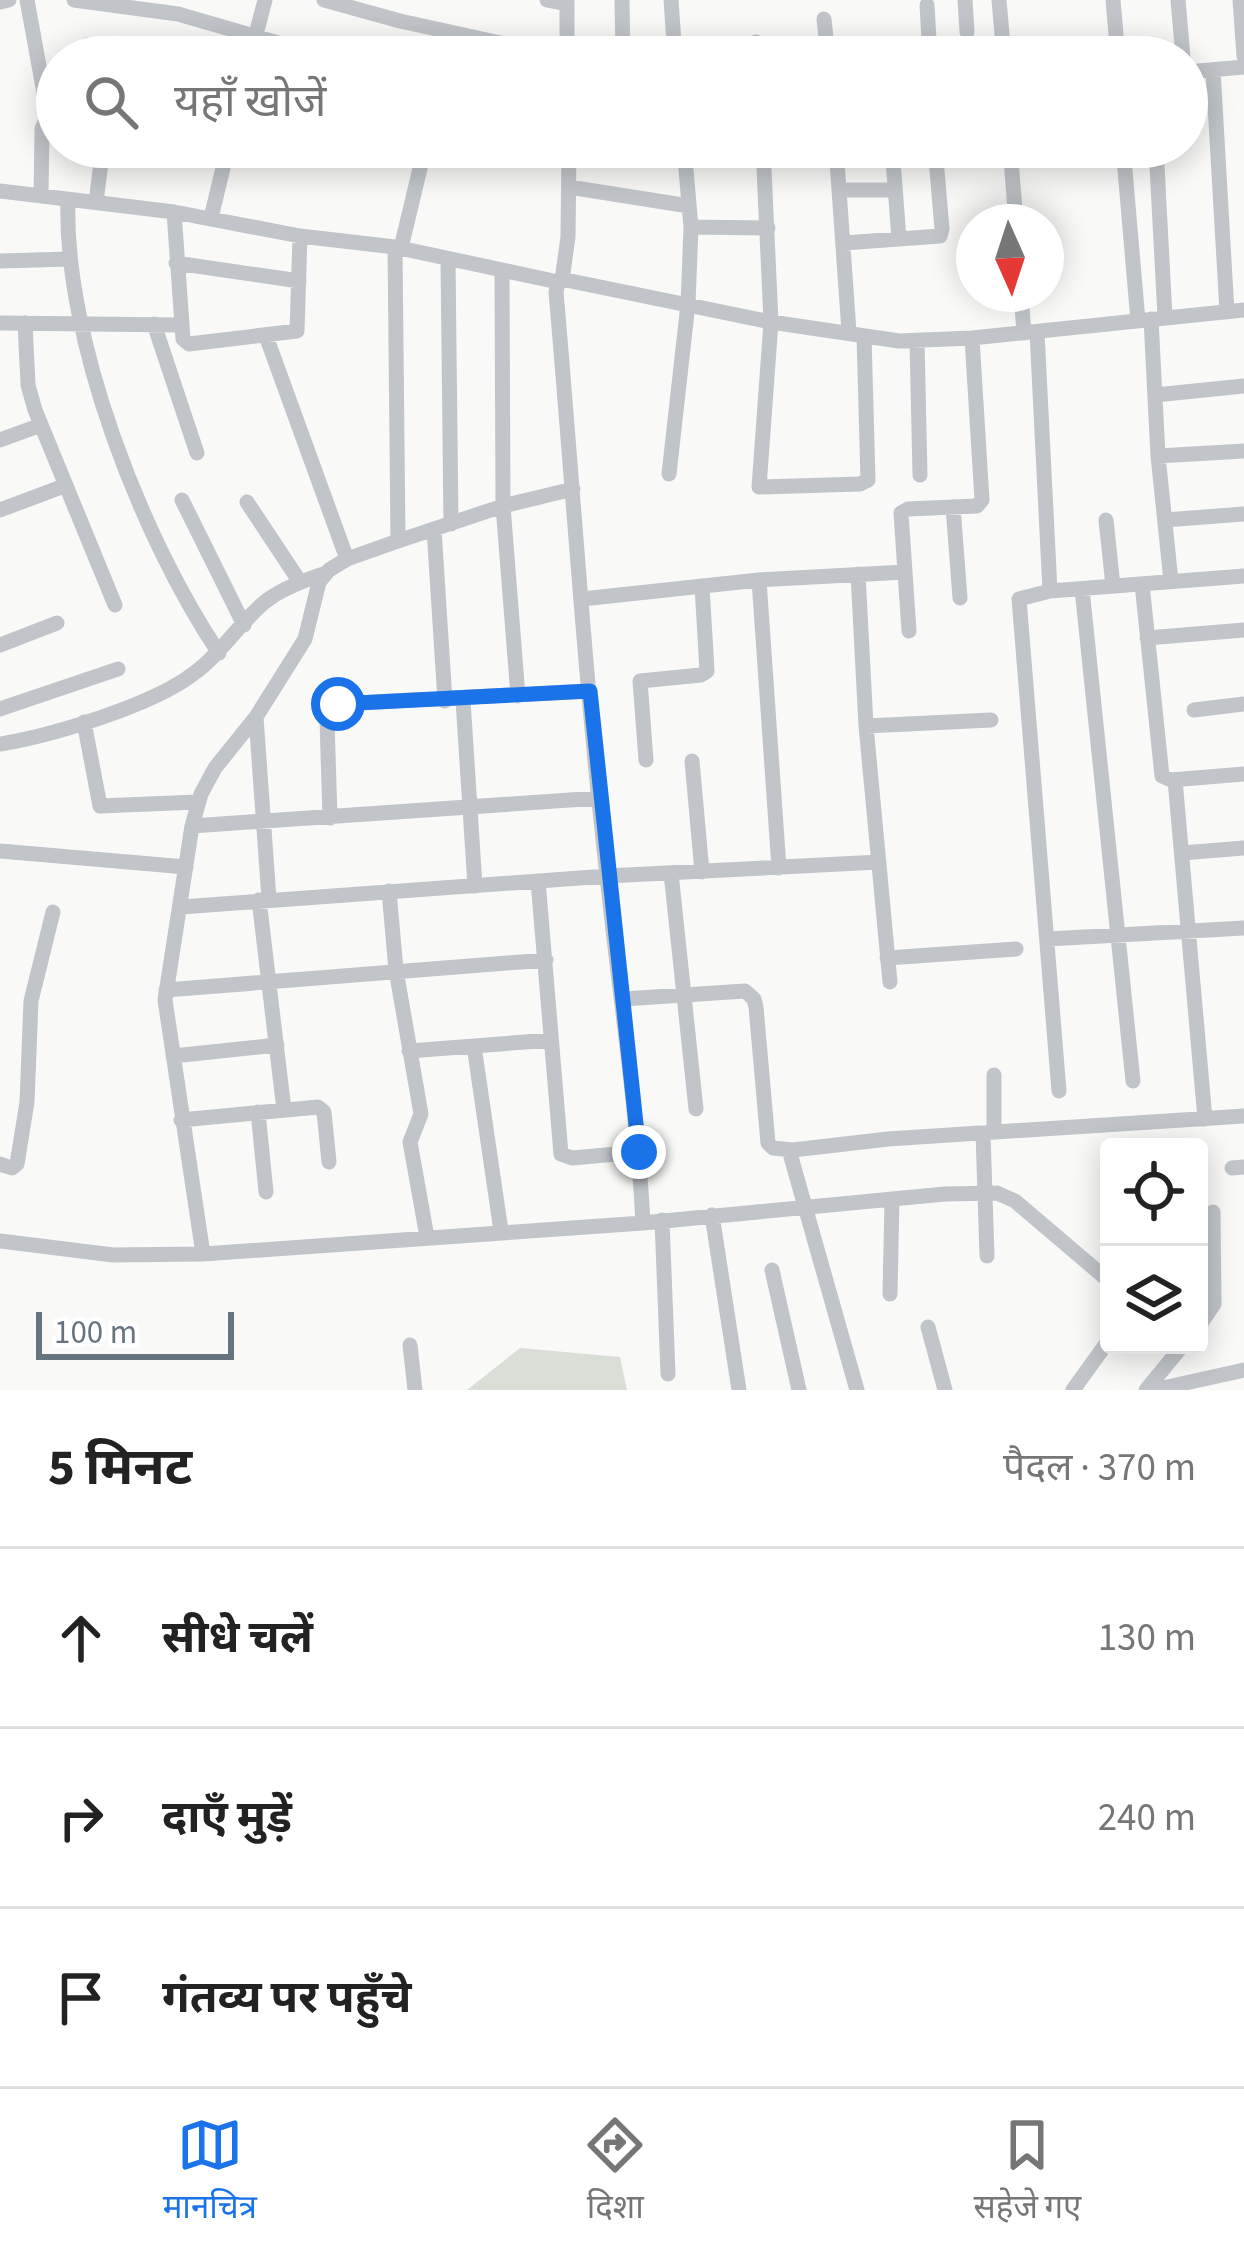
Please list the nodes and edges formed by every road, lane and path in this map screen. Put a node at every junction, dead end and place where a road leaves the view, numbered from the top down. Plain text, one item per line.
1 (27, 0) edge
2 (74, 0) edge
3 (265, 0) edge
4 (324, 0) edge
5 (547, 0) edge
6 (622, 0) edge
7 (670, 0) edge
8 (965, 0) edge
9 (999, 0) edge
10 (1113, 0) edge
11 (1178, 0) edge
12 (1240, 0) edge
13 (567, 2) edge
14 (927, 5) dead end
15 (180, 7) edge
16 (824, 19) dead end
17 (968, 32) dead end
18 (256, 36) joint
19 (469, 36) edge
20 (566, 36) edge
21 (623, 36) edge
22 (673, 36) edge
23 (826, 36) edge
24 (929, 36) edge
25 (1002, 36) edge
26 (1116, 36) edge
27 (1181, 36) edge
28 (36, 49) edge
29 (1244, 56) edge
30 (1244, 68) edge
31 (1208, 70) edge
32 (1214, 70) junction
33 (41, 168) edge
34 (101, 168) edge
35 (223, 168) edge
36 (420, 168) edge
37 (569, 168) edge
38 (686, 168) edge
39 (764, 168) edge
40 (838, 168) edge
41 (893, 168) edge
42 (936, 168) edge
43 (1012, 168) edge
44 (1127, 168) edge
45 (1155, 168) edge
46 (569, 188) junction
47 (840, 190) junction
48 (895, 190) junction
49 (0, 191) edge
50 (41, 195) junction
51 (68, 199) junction
52 (97, 202) junction
53 (1015, 204) edge
54 (689, 206) junction
55 (174, 212) junction
56 (211, 218) junction
57 (691, 227) junction
58 (768, 228) junction
59 (300, 236) junction
60 (899, 239) junction
61 (844, 243) junction
62 (398, 248) junction
63 (70, 259) junction
64 (448, 259) junction
65 (0, 261) edge
66 (176, 263) junction
67 (502, 272) junction
68 (299, 281) junction
69 (560, 281) junction
70 (688, 304) junction
71 (1236, 311) edge
72 (1025, 312) edge
73 (1151, 319) junction
74 (83, 321) junction
75 (771, 322) junction
76 (0, 323) edge
77 (25, 323) junction
78 (154, 324) junction
79 (181, 325) junction
80 (1030, 332) junction
81 (856, 334) junction
82 (266, 336) junction
83 (972, 338) junction
84 (917, 341) junction
85 (1244, 386) edge
86 (1155, 395) junction
87 (40, 425) junction
88 (0, 440) edge
89 (1244, 451) edge
90 (196, 453) dead end
91 (1158, 456) junction
92 (670, 474) dead end
93 (920, 476) dead end
94 (64, 486) junction
95 (573, 489) junction
96 (182, 500) dead end
97 (247, 502) dead end
98 (503, 506) junction
99 (953, 507) junction
100 (0, 510) edge
101 (1244, 514) edge
102 (1106, 520) dead end
103 (1166, 520) junction
104 (452, 524) junction
105 (434, 529) junction
106 (398, 541) junction
107 (347, 559) junction
108 (904, 572) junction
109 (326, 574) junction
110 (858, 574) junction
111 (1244, 576) edge
112 (759, 580) junction
113 (1172, 581) junction
114 (300, 582) junction
115 (1142, 584) junction
116 (702, 586) junction
117 (1113, 586) junction
118 (1082, 590) junction
119 (1050, 591) junction
120 (960, 598) dead end
121 (582, 599) junction
122 (116, 605) dead end
123 (57, 623) dead end
124 (244, 625) junction
125 (1244, 630) edge
126 (909, 631) dead end
127 (1147, 638) junction
128 (0, 645) edge
129 (219, 653) junction
130 (118, 669) dead end
131 (590, 691) junction
132 (518, 696) junction
133 (445, 700) junction
134 (463, 700) junction
135 (1244, 704) edge
136 (0, 709) edge
137 (1194, 710) dead end
138 (256, 717) junction
139 (991, 720) dead end
140 (84, 722) junction
141 (866, 726) junction
142 (0, 744) edge
143 (646, 760) dead end
144 (692, 761) dead end
145 (1244, 774) edge
146 (1174, 780) junction
147 (599, 798) junction
148 (197, 802) junction
149 (470, 807) junction
150 (330, 818) junction
151 (264, 821) junction
152 (192, 826) junction
153 (1244, 848) edge
154 (0, 851) edge
155 (1182, 853) junction
156 (879, 862) junction
157 (185, 867) junction
158 (779, 868) junction
159 (702, 872) junction
160 (670, 873) junction
161 (607, 876) junction
162 (538, 881) junction
163 (475, 886) junction
164 (388, 891) junction
165 (264, 900) junction
166 (181, 907) junction
167 (53, 912) dead end
168 (1244, 928) edge
169 (1190, 932) junction
170 (1119, 936) junction
171 (1048, 939) junction
172 (1016, 949) dead end
173 (887, 958) junction
174 (546, 960) junction
175 (396, 970) junction
176 (268, 982) junction
177 (890, 982) dead end
178 (166, 990) junction
179 (683, 994) junction
180 (622, 999) junction
181 (551, 1040) junction
182 (277, 1045) junction
183 (474, 1046) junction
184 (410, 1051) junction
185 (173, 1056) junction
186 (994, 1076) dead end
187 (1133, 1082) dead end
188 (1059, 1091) dead end
189 (696, 1109) dead end
190 (284, 1110) junction
191 (258, 1112) junction
192 (1244, 1117) edge
193 (182, 1120) junction
194 (1204, 1120) junction
195 (989, 1133) junction
196 (793, 1150) junction
197 (639, 1152) junction
198 (329, 1162) dead end
199 (0, 1164) edge
200 (266, 1192) dead end
201 (985, 1194) junction
202 (892, 1198) junction
203 (802, 1207) junction
204 (1213, 1212) dead end
205 (712, 1215) junction
206 (662, 1220) junction
207 (643, 1222) junction
208 (501, 1231) junction
209 (427, 1237) junction
210 (0, 1241) edge
211 (203, 1254) junction
212 (988, 1256) dead end
213 (772, 1270) dead end
214 (1100, 1273) edge
215 (890, 1294) dead end
216 (1208, 1313) edge
217 (928, 1327) dead end
218 (410, 1345) dead end
219 (1100, 1352) edge
220 (1176, 1354) edge
221 (1244, 1370) edge
222 (668, 1374) dead end
223 (416, 1390) edge
224 (740, 1390) edge
225 (799, 1390) edge
226 (857, 1390) edge
227 (945, 1390) edge
228 (1072, 1390) edge
229 (1150, 1390) edge

1 - 28 street
2 - 15 street
3 - 18 street
4 - 19 street
5 - 13 street
6 - 21 street
7 - 22 street
8 - 17 street
9 - 25 street
10 - 26 street
11 - 27 street
12 - 29 street
13 - 20 street
14 - 24 street
15 - 18 street
16 - 23 street
30 - 32 street
31 - 32 street
32 - 71 street
33 - 50 street
34 - 52 street
35 - 56 street
36 - 62 street
37 - 46 street
38 - 54 street
39 - 58 street
40 - 47 street
41 - 48 street
42 - 60 street
43 - 53 street
44 - 73 street
45 - 73 street
46 - 54 street
46 - 69 street
47 - 48 street
47 - 61 street
48 - 60 street
49 - 50 street
50 - 51 street
51 - 52 street
51 - 63 street
52 - 55 street
54 - 57 street
55 - 56 street
55 - 66 street
56 - 59 street
57 - 58 street
57 - 70 street
58 - 75 street
59 - 62 street
59 - 68 street
60 - 61 street
61 - 81 street
62 - 64 street
62 - 106 street
63 - 65 street
63 - 74 street
64 - 67 street
64 - 104 street
66 - 68 street
66 - 79 street
67 - 69 street
67 - 98 street
68 - 82 street
69 - 70 street
69 - 95 street
70 - 75 street
70 - 92 street
71 - 73 street
72 - 80 street
73 - 80 street
73 - 86 street
74 - 77 street
74 - 78 street
74 - 129 street
75 - 81 street
75 - 81 street
76 - 77 street
77 - 87 street
78 - 79 street
78 - 90 street
79 - 82 street
80 - 83 street
80 - 119 street
81 - 84 street
82 - 107 street
83 - 84 street
83 - 99 street
84 - 93 street
85 - 86 street
86 - 91 street
87 - 88 street
87 - 94 street
89 - 91 street
91 - 103 street
94 - 100 street
94 - 122 street
95 - 98 street
95 - 121 street
96 - 124 street
97 - 114 street
98 - 104 street
98 - 132 street
99 - 108 street
99 - 120 street
101 - 103 street
102 - 117 street
103 - 113 street
104 - 105 street
105 - 106 street
105 - 133 street
106 - 107 street
107 - 109 street
108 - 110 street
108 - 126 street
109 - 114 street
109 - 138 street
110 - 112 street
110 - 141 street
111 - 113 street
112 - 116 street
112 - 158 street
113 - 115 street
114 - 124 street
115 - 117 street
115 - 127 street
116 - 121 street
116 - 143 street
117 - 118 street
118 - 119 street
118 - 170 street
119 - 171 street
121 - 131 street
123 - 128 street
124 - 129 street
125 - 127 street
127 - 146 street
129 - 140 street
130 - 136 street
131 - 132 street
131 - 147 street
132 - 134 street
133 - 134 street
133 - 150 street
134 - 149 street
135 - 137 street
138 - 148 street
138 - 151 street
139 - 141 street
140 - 142 street
140 - 148 street
141 - 156 street
144 - 159 street
145 - 146 street
146 - 155 street
147 - 149 street
147 - 161 street
148 - 152 street
149 - 150 street
149 - 163 street
150 - 151 street
151 - 152 street
151 - 165 street
152 - 157 street
153 - 155 street
154 - 157 street
155 - 169 street
156 - 158 street
156 - 173 street
157 - 166 street
158 - 159 street
159 - 160 street
160 - 161 street
160 - 179 street
161 - 162 street
161 - 180 street
162 - 163 street
162 - 174 street
163 - 164 street
164 - 165 street
164 - 175 street
165 - 166 street
165 - 176 street
166 - 178 street
167 - 199 street
168 - 169 street
169 - 170 street
169 - 194 street
170 - 171 street
170 - 187 street
171 - 188 street
172 - 173 street
173 - 177 street
174 - 175 street
174 - 181 street
175 - 176 street
175 - 184 street
176 - 178 street
176 - 182 street
178 - 185 street
179 - 180 street
179 - 189 street
179 - 196 street
180 - 197 street
181 - 183 street
181 - 197 street
182 - 185 street
182 - 190 street
183 - 184 street
183 - 208 street
184 - 209 street
185 - 193 street
186 - 195 street
190 - 191 street
190 - 198 street
191 - 193 street
191 - 200 street
192 - 194 street
193 - 211 street
194 - 195 street
195 - 196 street
195 - 201 street
196 - 203 street
197 - 207 street
201 - 202 street
201 - 212 street
201 - 214 street
202 - 203 street
202 - 215 street
203 - 205 street
203 - 226 street
204 - 216 street
205 - 206 street
205 - 224 street
206 - 207 street
206 - 222 street
207 - 208 street
208 - 209 street
209 - 211 street
210 - 211 street
213 - 225 street
217 - 227 street
218 - 223 street
219 - 228 street
220 - 229 street
221 - 229 street

